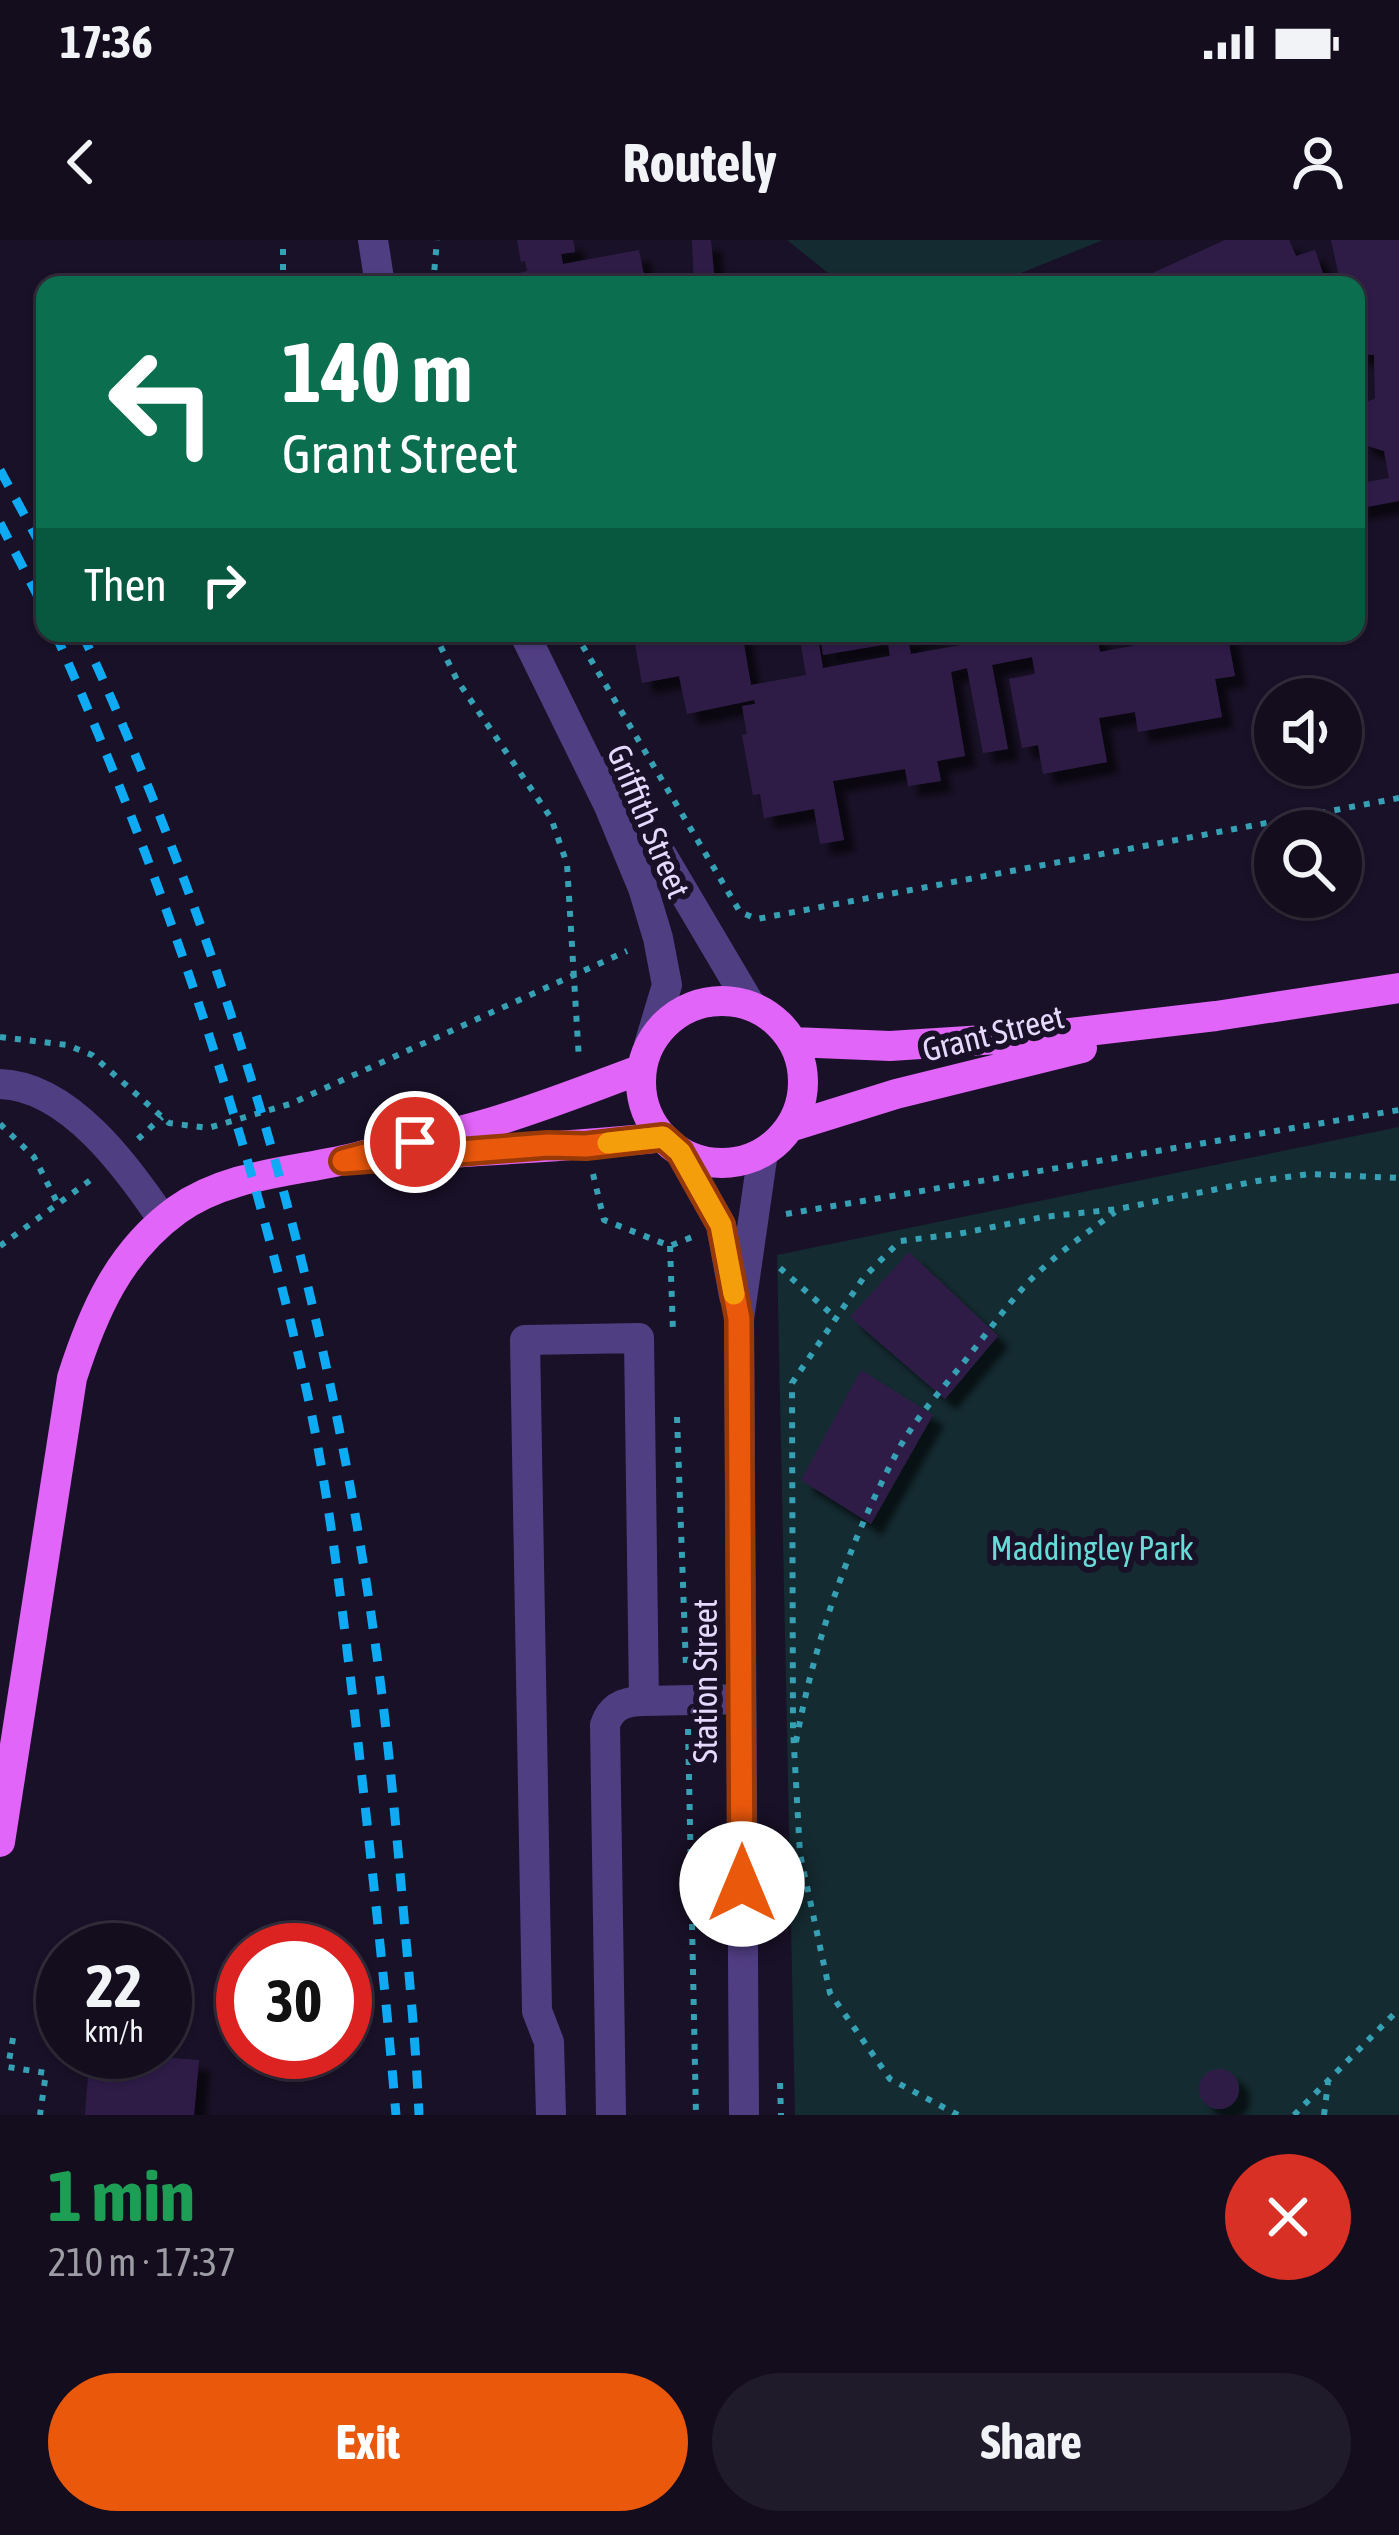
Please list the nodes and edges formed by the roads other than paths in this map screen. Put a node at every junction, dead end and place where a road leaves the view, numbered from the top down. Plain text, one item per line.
1 (373, 240) edge
2 (379, 276) edge
3 (528, 642) edge
4 (539, 642) edge
5 (1399, 988) edge
6 (751, 1006) junction
7 (1216, 1016) junction
8 (793, 1042) junction
9 (646, 1057) junction
10 (0, 1084) edge
11 (790, 1127) junction
12 (671, 1144) junction
13 (764, 1152) junction
14 (343, 1161) junction
15 (163, 1220) junction
16 (739, 1319) junction
17 (741, 1700) junction
18 (644, 1701) junction
19 (0, 1842) edge
20 (551, 2115) edge
21 (611, 2115) edge
22 (744, 2115) edge

1 - 2 street
3 - 9 street, Griffith Street
4 - 6 street, Griffith Street
5 - 7 main road, Grant Street
6 - 8 main road
6 - 9 main road
7 - 8 main road, Grant Street
7 - 11 main road, Grant Street
8 - 11 main road
9 - 12 main road
9 - 14 main road
10 - 15 street
11 - 13 main road
12 - 13 main road
12 - 14 main road
12 - 16 street, Station Street
13 - 16 street, Station Street
14 - 15 main road
15 - 19 main road
16 - 17 street, Station Street
17 - 18 street
17 - 22 street, Station Street
18 - 20 street
18 - 21 street

